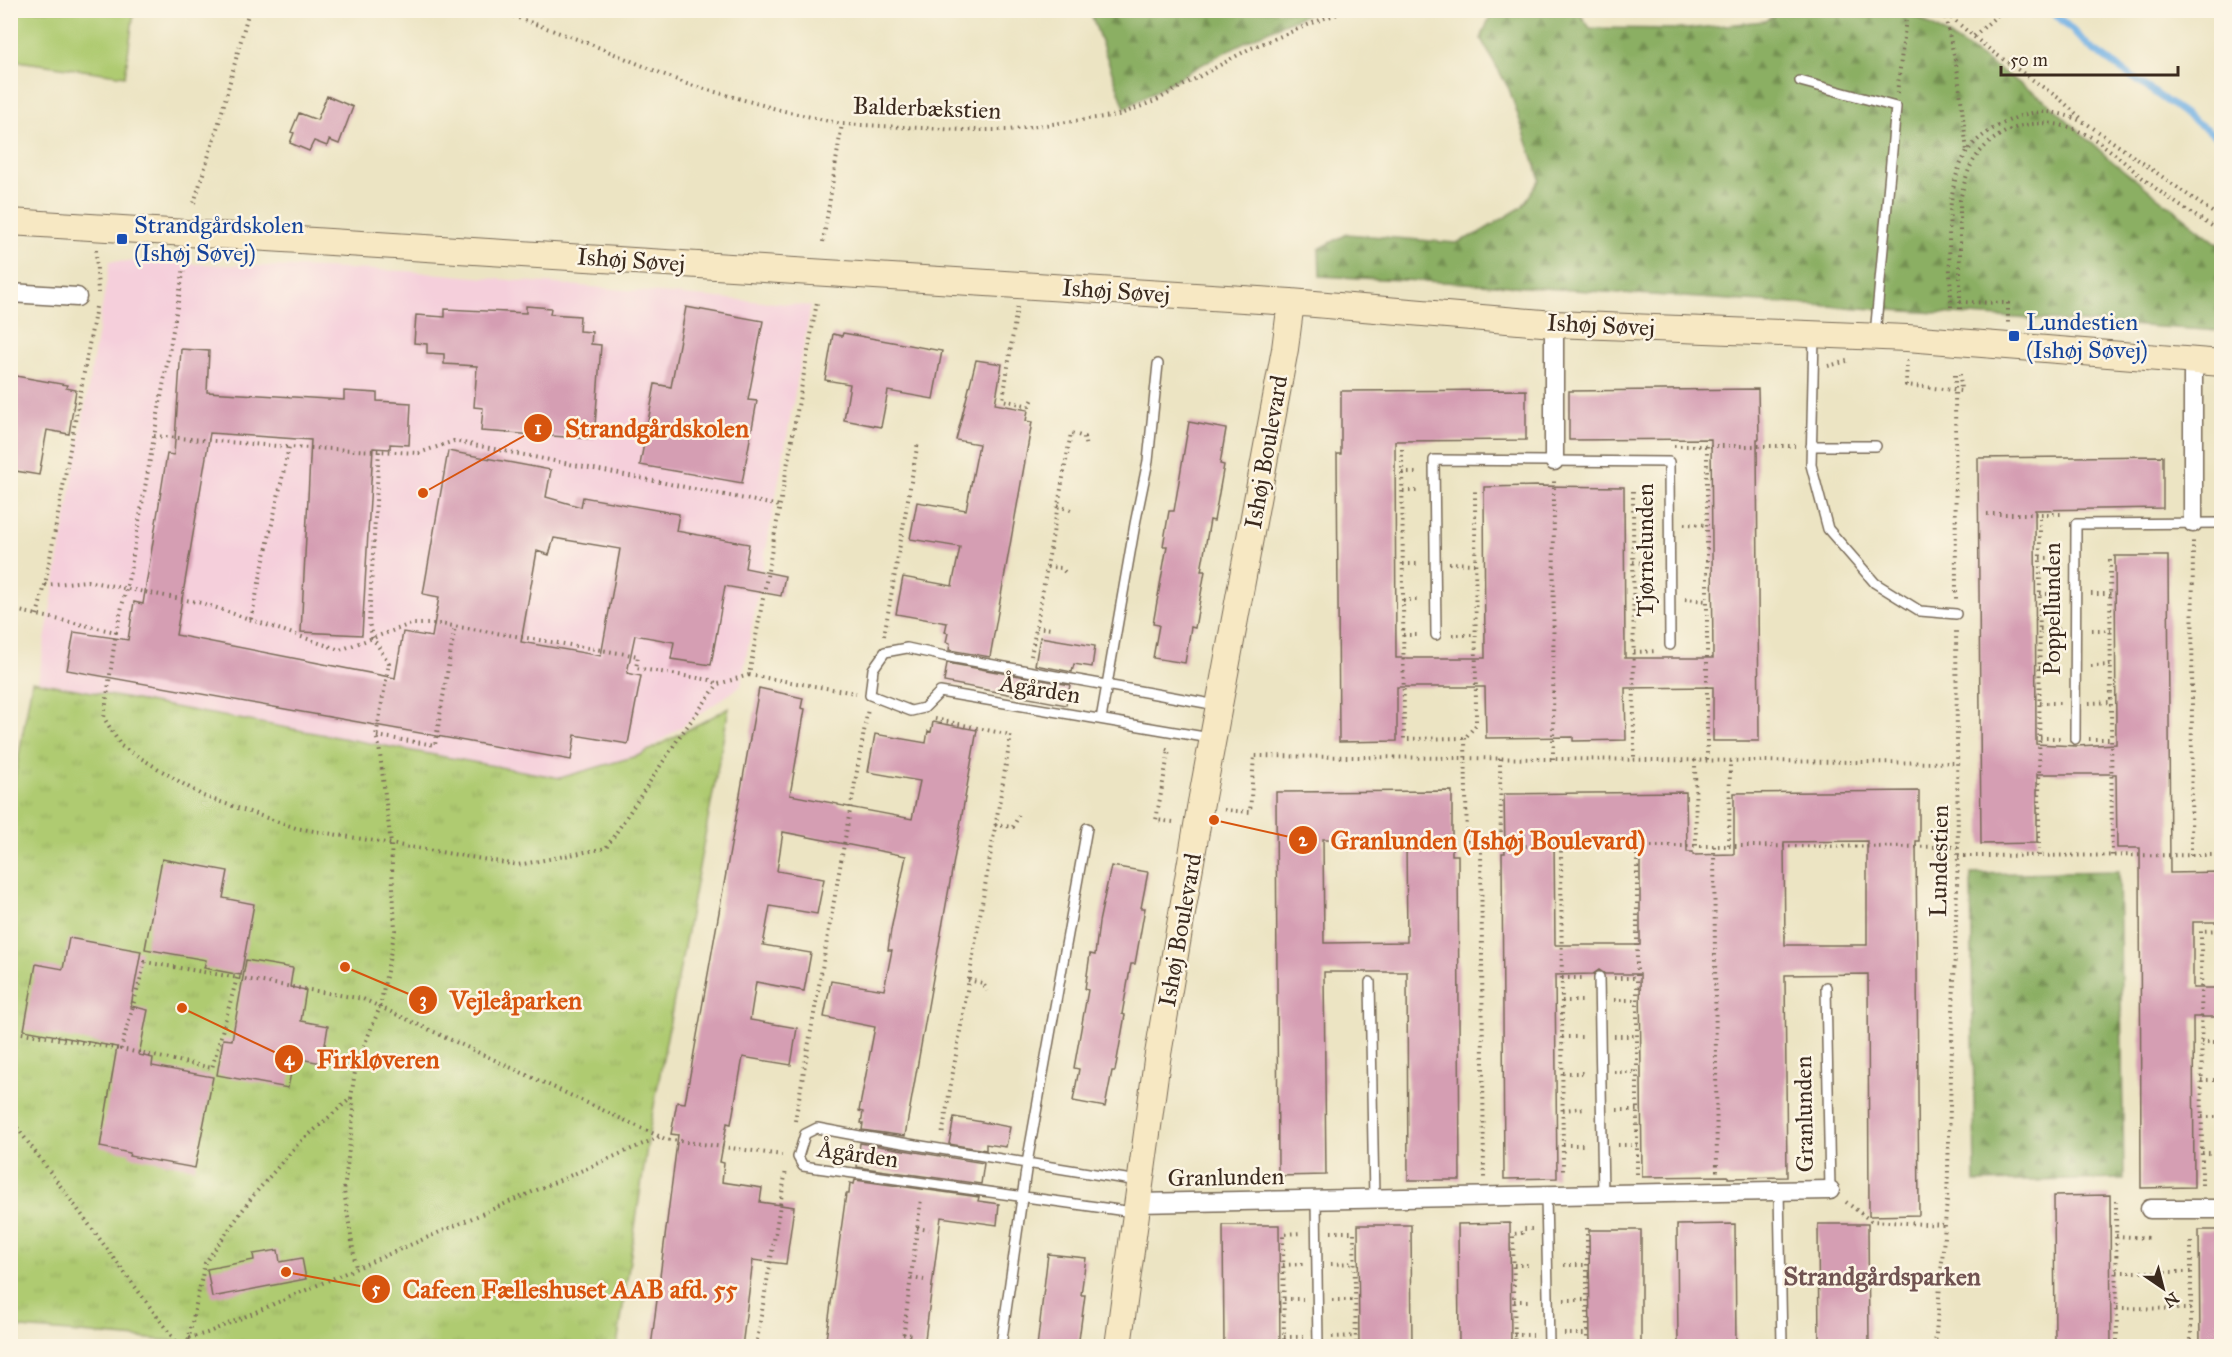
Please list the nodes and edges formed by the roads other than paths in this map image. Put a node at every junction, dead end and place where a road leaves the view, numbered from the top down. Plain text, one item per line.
1 (1800, 81) dead end
2 (10, 222) edge
3 (10, 292) edge
4 (77, 297) dead end
5 (1291, 302) junction
6 (1554, 324) junction
7 (1814, 334) junction
8 (1875, 336) junction
9 (2194, 360) junction
10 (2222, 363) edge
11 (1158, 364) dead end
12 (1811, 446) junction
13 (1875, 446) dead end
14 (1554, 461) junction
15 (2193, 523) junction
16 (2222, 523) edge
17 (1956, 614) road end
18 (1436, 635) dead end
19 (1670, 645) road end
20 (1107, 686) junction
21 (1220, 705) junction
22 (1101, 719) junction
23 (1213, 738) junction
24 (2075, 739) dead end
25 (1087, 828) dead end
26 (1599, 977) dead end
27 (1371, 982) dead end
28 (1826, 987) dead end
29 (1026, 1163) junction
30 (1830, 1190) joint
31 (1779, 1191) junction
32 (1603, 1195) junction
33 (1022, 1196) junction
34 (1546, 1196) junction
35 (1138, 1199) junction
36 (1374, 1199) junction
37 (1316, 1200) junction
38 (2150, 1209) dead end
39 (2222, 1209) edge
40 (1782, 1345) dead end
41 (1001, 1347) edge
42 (1118, 1347) edge
43 (1318, 1347) edge
44 (1549, 1347) edge

1 - 8 lane
2 - 5 street, Ishøj Søvej
3 - 4 street
5 - 6 street, Ishøj Søvej
5 - 21 street, Ishøj Boulevard
6 - 7 street, Ishøj Søvej
6 - 14 street
7 - 8 street, Ishøj Søvej
7 - 12 lane
8 - 9 street, Ishøj Søvej
9 - 10 street, Ishøj Søvej
9 - 15 street
11 - 20 lane
12 - 13 lane
12 - 17 lane
14 - 18 lane, Tjørnelunden
14 - 19 lane, Tjørnelunden
15 - 16 lane, Poppellunden
15 - 24 lane, Poppellunden
20 - 21 lane, Ågården
20 - 22 lane
20 - 22 lane, Ågården
21 - 23 street, Ishøj Boulevard
22 - 23 lane, Ågården
23 - 35 street, Ishøj Boulevard
25 - 29 lane
26 - 32 lane
27 - 36 lane
28 - 30 lane, Granlunden
29 - 33 lane
29 - 33 lane, Ågården
29 - 35 lane, Ågården
30 - 31 street, Granlunden
31 - 32 street, Granlunden
31 - 40 lane, Granlunden
32 - 34 street, Granlunden
33 - 35 lane, Ågården
33 - 41 lane
34 - 36 street, Granlunden
34 - 44 lane
35 - 37 street, Granlunden
35 - 42 street, Ishøj Boulevard
36 - 37 street, Granlunden
37 - 43 lane, Granlunden
38 - 39 street

